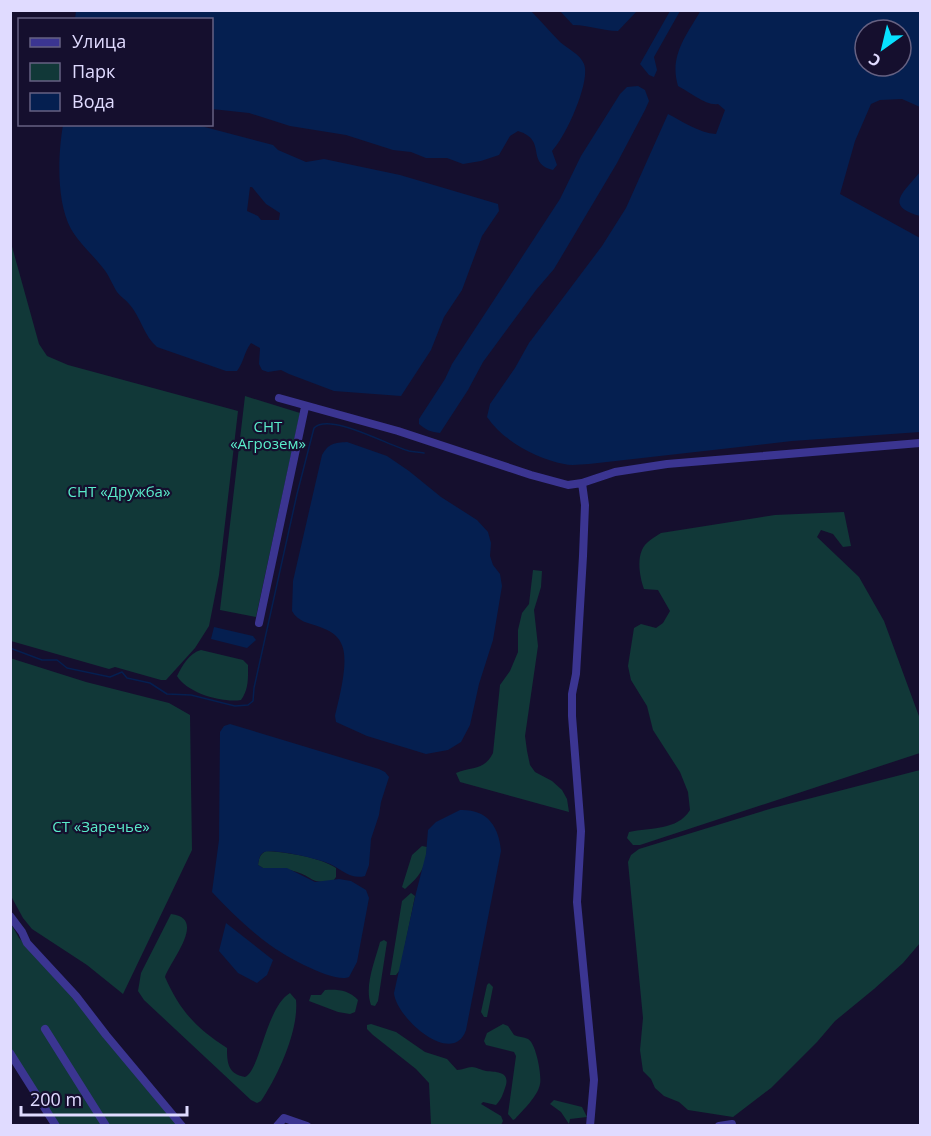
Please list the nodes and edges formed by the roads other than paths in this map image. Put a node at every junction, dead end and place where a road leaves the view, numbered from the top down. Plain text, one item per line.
1 (279, 398) dead end
2 (305, 407) junction
3 (921, 443) edge
4 (582, 483) junction
5 (259, 623) dead end
6 (10, 916) edge
7 (45, 1029) dead end
8 (10, 1053) edge
9 (732, 1124) edge
10 (56, 1125) edge
11 (106, 1125) edge
12 (182, 1125) edge
13 (277, 1125) edge
14 (307, 1125) edge
15 (590, 1125) edge
16 (719, 1125) edge

1 - 2 street
2 - 4 street
2 - 5 street
3 - 4 street
4 - 15 street
6 - 12 street
7 - 11 street
8 - 10 street
9 - 16 street
13 - 14 street

